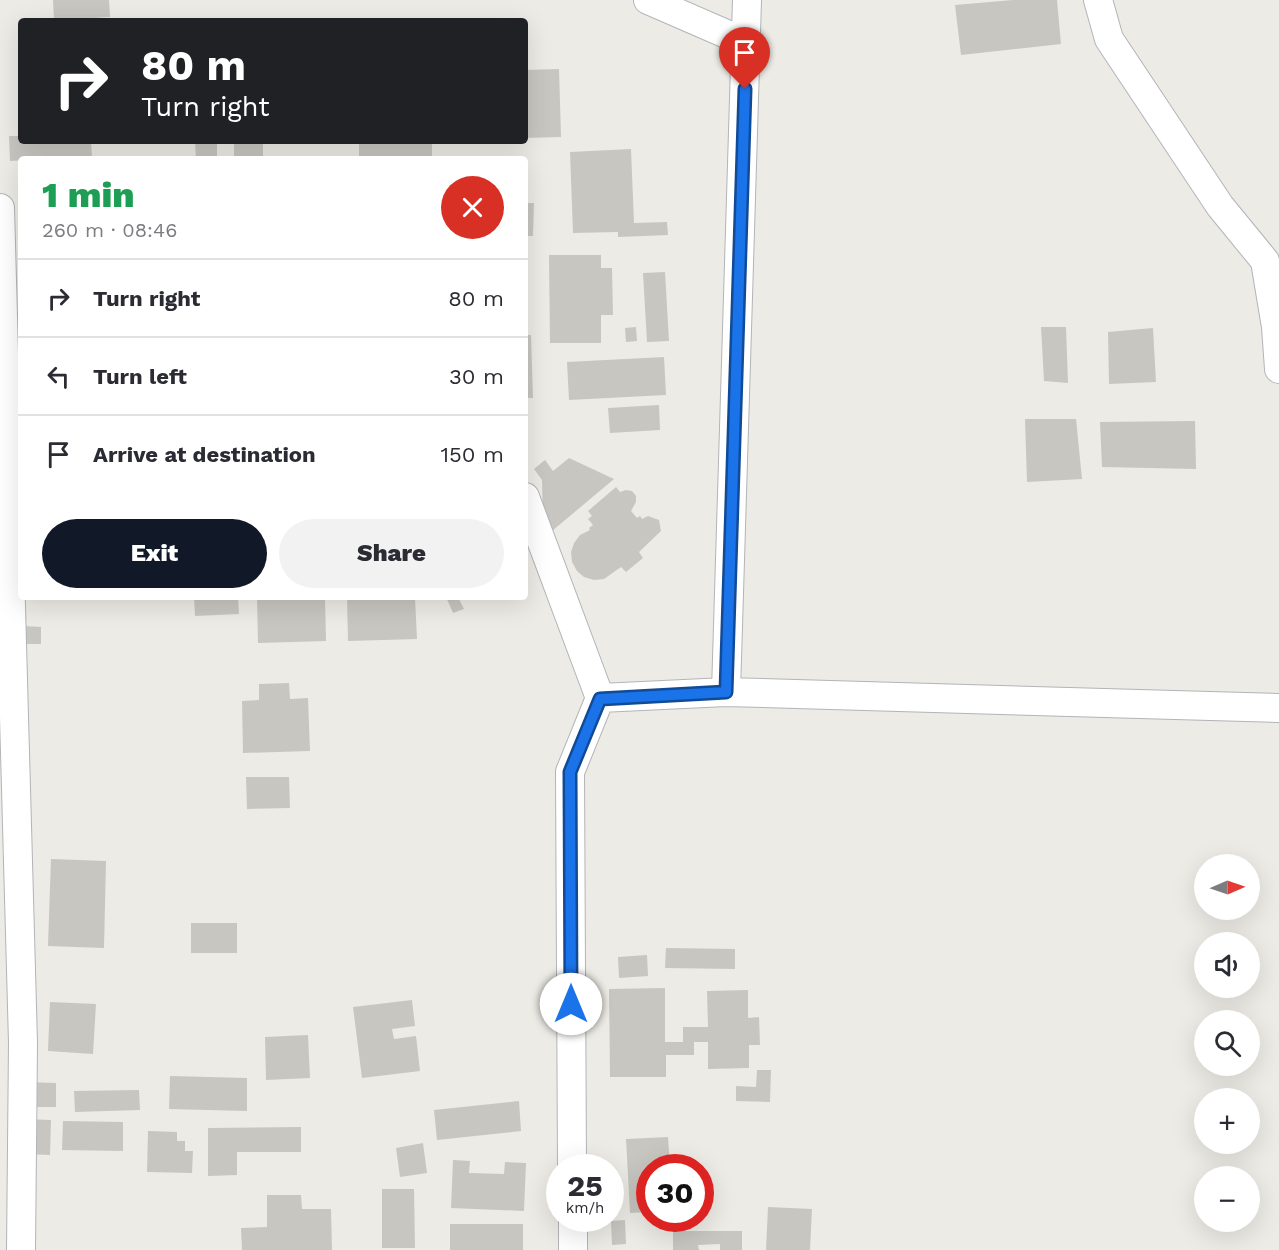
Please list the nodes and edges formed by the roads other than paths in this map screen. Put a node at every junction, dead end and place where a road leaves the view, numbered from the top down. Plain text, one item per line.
1 (648, 0) edge
2 (747, 0) edge
3 (1098, 0) edge
4 (747, 43) junction
5 (0, 208) edge
6 (12, 276) edge
7 (1279, 369) edge
8 (528, 505) edge
9 (726, 692) junction
10 (600, 699) junction
11 (1279, 708) edge
12 (572, 1154) edge
13 (573, 1232) edge
14 (21, 1250) edge
15 (573, 1250) edge

1 - 4 street
2 - 4 street
3 - 7 street
4 - 9 street
5 - 6 street
6 - 14 street
8 - 10 street
9 - 10 street
9 - 11 street
10 - 12 street
13 - 15 street

